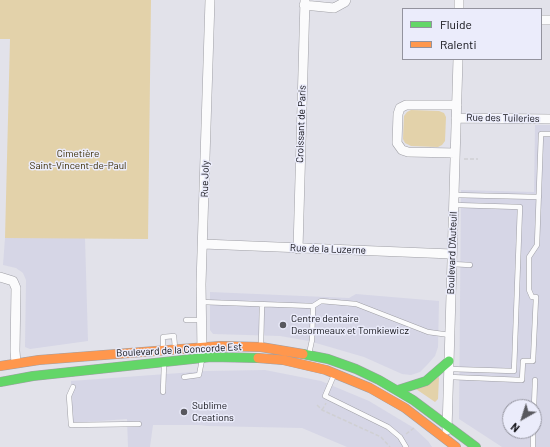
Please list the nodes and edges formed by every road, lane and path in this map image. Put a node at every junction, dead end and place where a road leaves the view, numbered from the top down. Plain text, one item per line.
1 (210, 0) edge
2 (346, 0) edge
3 (305, 2) edge
4 (458, 60) edge
5 (457, 105) junction
6 (456, 118) junction
7 (550, 119) edge
8 (550, 134) edge
9 (459, 156) junction
10 (478, 159) dead end
11 (454, 195) junction
12 (539, 197) junction
13 (454, 205) junction
14 (203, 244) junction
15 (298, 249) junction
16 (452, 254) junction
17 (452, 264) junction
18 (470, 265) dead end
19 (0, 277) edge
20 (201, 302) junction
21 (262, 304) junction
22 (312, 306) junction
23 (186, 320) dead end
24 (201, 320) junction
25 (450, 335) junction
26 (261, 347) junction
27 (202, 348) junction
28 (175, 349) junction
29 (164, 350) junction
30 (310, 354) junction
31 (75, 357) junction
32 (202, 358) junction
33 (164, 362) junction
34 (16, 363) junction
35 (0, 366) edge
36 (449, 369) junction
37 (76, 371) junction
38 (335, 373) junction
39 (184, 377) dead end
40 (535, 380) dead end
41 (0, 382) edge
42 (73, 387) dead end
43 (398, 390) junction
44 (163, 392) dead end
45 (534, 399) edge
46 (317, 405) dead end
47 (139, 424) dead end
48 (447, 426) junction
49 (446, 443) edge
50 (390, 447) edge
51 (406, 447) edge
52 (456, 447) edge
53 (476, 447) edge

1 - 14 street, Rue Joly
2 - 3 street
3 - 15 street, Croissant de Paris
4 - 5 street, Boulevard D'Auteuil
5 - 6 street, Boulevard D'Auteuil
5 - 9 street
6 - 7 street, Rue des Tuileries
6 - 9 street, Boulevard D'Auteuil
8 - 12 lane
9 - 10 path
9 - 11 street, Boulevard D'Auteuil
11 - 12 lane
11 - 13 street, Boulevard D'Auteuil
12 - 36 lane
13 - 16 street, Boulevard D'Auteuil
13 - 36 lane
14 - 15 street, Rue de la Luzerne
14 - 20 street, Rue Joly
15 - 16 street, Rue de la Luzerne
16 - 17 street, Boulevard D'Auteuil
17 - 18 lane
17 - 25 street, Boulevard D'Auteuil
19 - 34 street
20 - 21 lane
20 - 24 street, Rue Joly
21 - 22 lane
21 - 26 lane
22 - 25 lane
22 - 30 lane
23 - 24 lane
24 - 27 street, Rue Joly
25 - 36 street, Boulevard D'Auteuil
26 - 27 street, Boulevard de la Concorde Est
26 - 30 street, Boulevard de la Concorde Est
27 - 28 street, Boulevard de la Concorde Est
27 - 32 street, Rue Joly
28 - 29 street, Boulevard de la Concorde Est
28 - 29 lane
29 - 31 street, Boulevard de la Concorde Est
30 - 43 street, Boulevard de la Concorde Est
31 - 34 street, Boulevard de la Concorde Est
31 - 37 lane
32 - 33 street, Boulevard de la Concorde Est
32 - 38 street, Boulevard de la Concorde Est
32 - 39 lane
33 - 37 street, Boulevard de la Concorde Est
33 - 44 lane
34 - 35 street, Boulevard de la Concorde Est
36 - 43 street
36 - 48 street, Boulevard D'Auteuil
37 - 41 street, Boulevard de la Concorde Est
38 - 49 street, Boulevard de la Concorde Est
38 - 51 lane
40 - 45 lane
42 - 47 lane
43 - 48 street, Boulevard de la Concorde Est
46 - 50 path
48 - 49 street, Boulevard D'Auteuil
48 - 53 street, Boulevard de la Concorde Est
49 - 52 street, Boulevard de la Concorde Est

